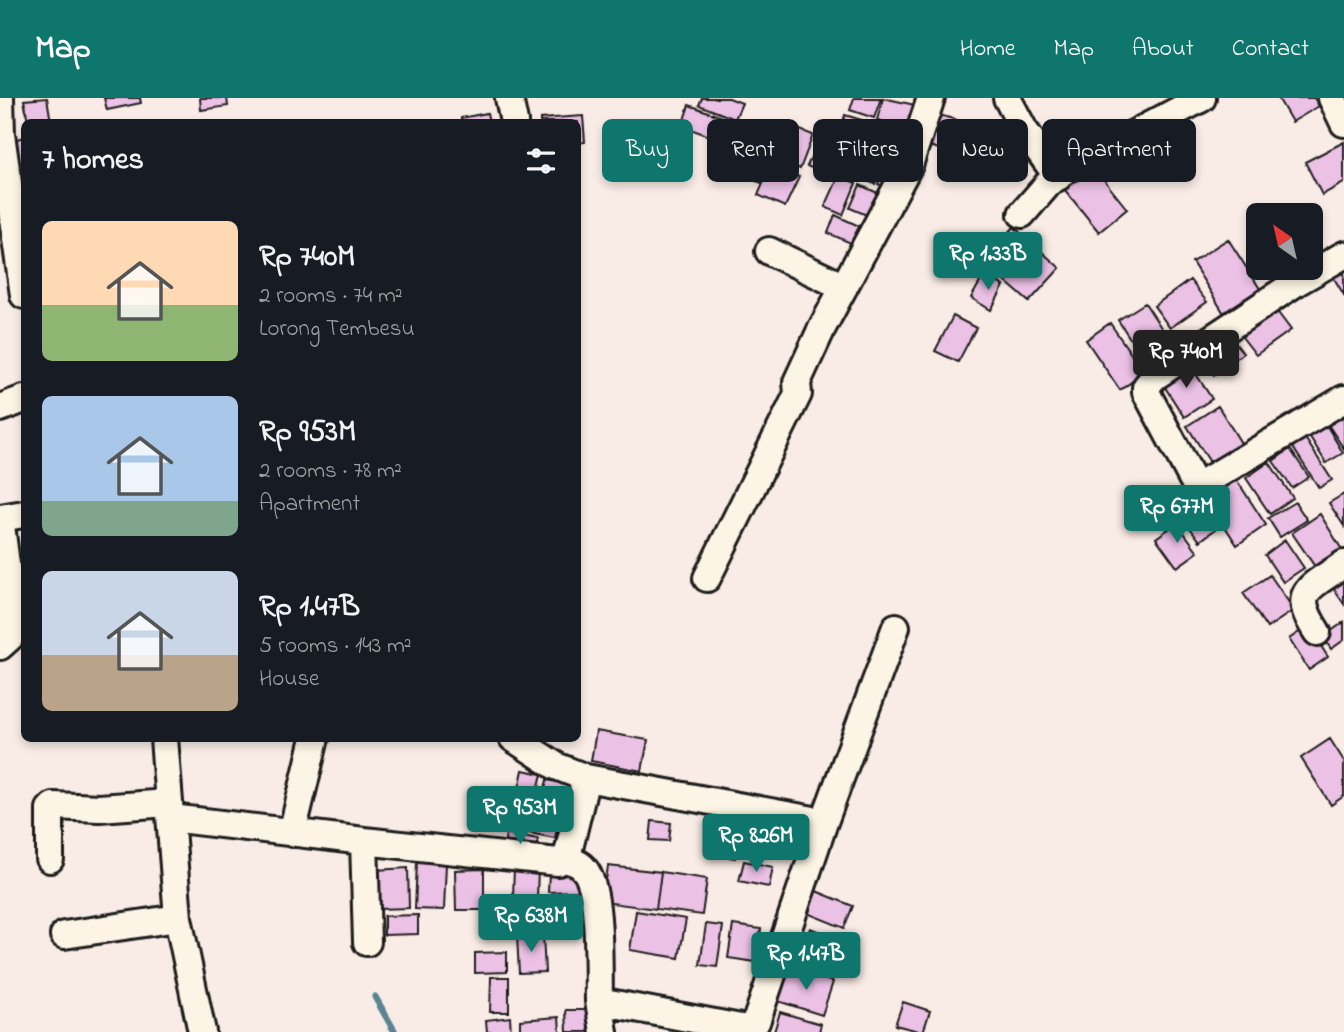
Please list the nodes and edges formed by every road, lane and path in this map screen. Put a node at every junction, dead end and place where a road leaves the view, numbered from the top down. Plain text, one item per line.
1 (0, 98) edge
2 (509, 98) edge
3 (930, 98) edge
4 (1007, 98) edge
5 (1202, 98) edge
6 (1332, 98) edge
7 (513, 119) edge
8 (1162, 119) edge
9 (1344, 123) edge
10 (0, 134) edge
11 (1042, 155) edge
12 (4, 182) edge
13 (1053, 182) edge
14 (1022, 214) dead end
15 (769, 251) dead end
16 (1344, 255) edge
17 (21, 278) edge
18 (844, 287) junction
19 (1344, 398) edge
20 (21, 400) edge
21 (0, 408) edge
22 (21, 514) edge
23 (1344, 564) edge
24 (707, 578) dead end
25 (896, 628) dead end
26 (1317, 632) dead end
27 (0, 646) edge
28 (163, 742) edge
29 (314, 742) edge
30 (519, 742) edge
31 (586, 778) junction
32 (170, 810) junction
33 (824, 822) junction
34 (292, 833) junction
35 (364, 841) junction
36 (50, 859) dead end
37 (565, 859) junction
38 (178, 918) junction
39 (64, 935) dead end
40 (367, 942) dead end
41 (598, 1001) junction
42 (751, 1029) edge
43 (202, 1032) edge
44 (604, 1032) edge

1 - 10 street
2 - 7 street
3 - 18 street
4 - 11 street
5 - 8 street
6 - 9 street
10 - 12 street
12 - 17 street
13 - 14 street
15 - 18 street
16 - 19 street
18 - 24 street
20 - 21 street
22 - 27 street
23 - 26 street
25 - 33 street
28 - 32 street
29 - 34 street
30 - 31 street
31 - 33 street
31 - 37 street
32 - 34 street
32 - 36 street
32 - 38 street
33 - 42 street
34 - 35 street
35 - 37 street
35 - 40 street
37 - 41 street
38 - 39 street
38 - 43 street
41 - 42 street
41 - 44 street

